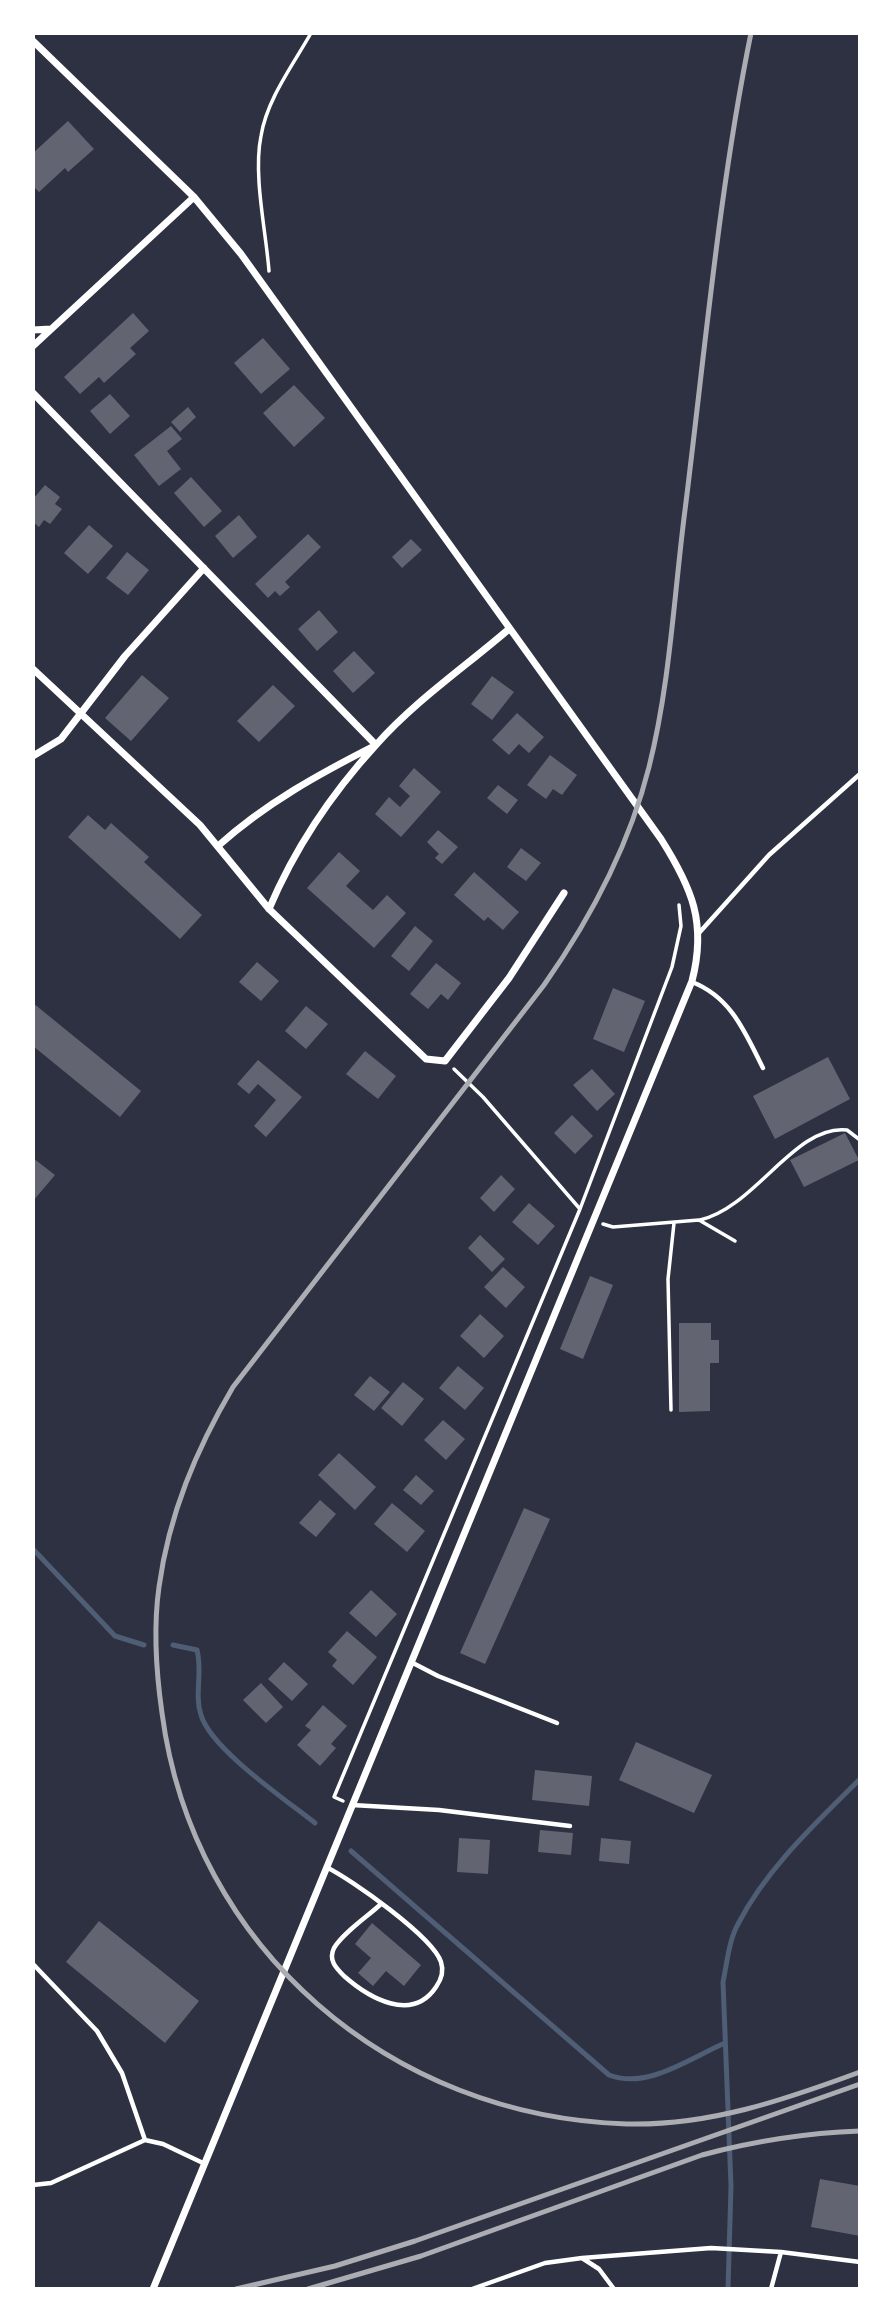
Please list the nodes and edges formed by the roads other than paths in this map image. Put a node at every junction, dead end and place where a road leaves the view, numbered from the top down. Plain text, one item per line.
1 (33, 41) edge
2 (194, 197) junction
3 (52, 329) junction
4 (33, 330) edge
5 (33, 346) edge
6 (33, 393) edge
7 (204, 568) junction
8 (509, 629) junction
9 (33, 669) edge
10 (82, 715) junction
11 (376, 745) junction
12 (33, 757) edge
13 (860, 774) edge
14 (218, 846) junction
15 (564, 893) dead end
16 (270, 909) junction
17 (699, 933) junction
18 (692, 981) junction
19 (763, 1068) dead end
20 (410, 1661) junction
21 (557, 1723) dead end
22 (351, 1805) junction
23 (570, 1826) dead end
24 (326, 1866) junction
25 (381, 1903) junction
26 (33, 1964) edge
27 (145, 2140) junction
28 (203, 2163) junction
29 (33, 2185) edge
30 (781, 2252) junction
31 (582, 2258) junction
32 (860, 2262) edge
33 (153, 2289) edge
34 (472, 2289) edge
35 (614, 2289) edge
36 (771, 2289) edge

1 - 2 street
2 - 3 street
2 - 8 street
3 - 4 street
3 - 5 street
6 - 7 street
7 - 10 street
7 - 11 street
8 - 11 street
8 - 17 street
9 - 10 street
10 - 12 street
10 - 14 street
11 - 14 street
11 - 16 street
13 - 17 lane
14 - 16 street
15 - 16 street
17 - 18 street
18 - 19 lane
18 - 20 street
20 - 21 lane
20 - 22 street
22 - 23 lane
22 - 24 street
24 - 25 lane
24 - 28 street
25 - 25 lane
26 - 27 lane
27 - 28 lane
27 - 29 lane
28 - 33 street
30 - 31 lane
30 - 32 lane
30 - 36 lane
31 - 34 lane
31 - 35 lane

